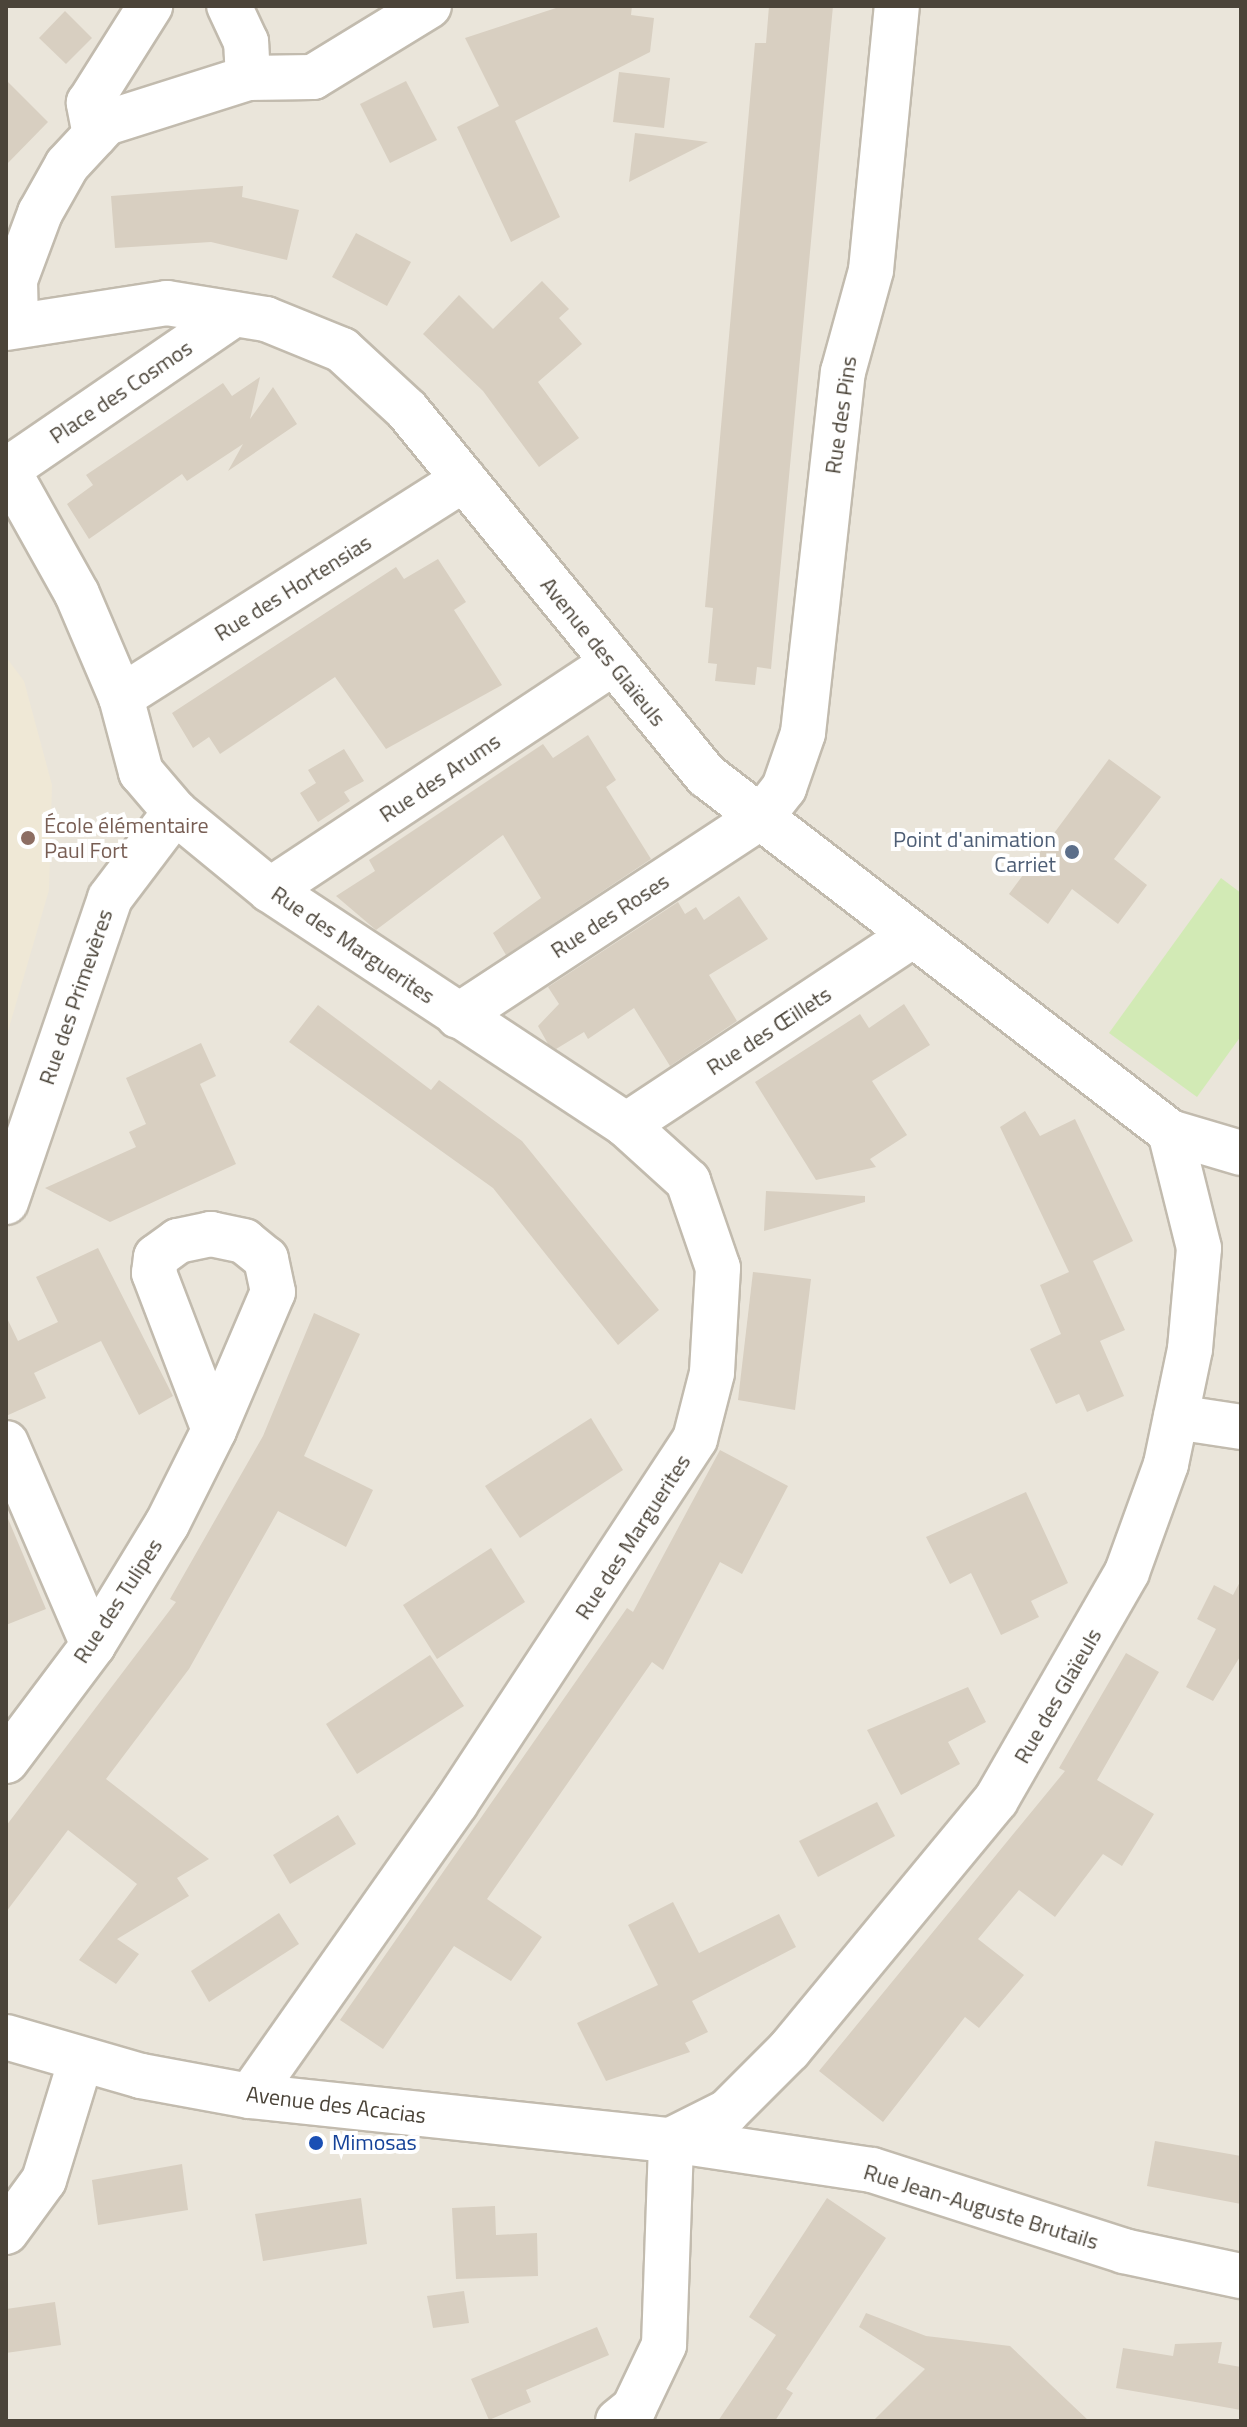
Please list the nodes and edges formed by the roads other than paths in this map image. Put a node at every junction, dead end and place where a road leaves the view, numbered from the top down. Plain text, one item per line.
1 (150, 6) edge
2 (229, 6) edge
3 (429, 6) edge
4 (897, 6) edge
5 (248, 78) junction
6 (95, 135) junction
7 (234, 314) junction
8 (11, 326) edge
9 (7, 468) edge
10 (464, 479) junction
11 (610, 665) junction
12 (121, 697) junction
13 (175, 812) junction
14 (762, 816) junction
15 (270, 890) junction
16 (912, 936) junction
17 (458, 1016) junction
18 (626, 1125) junction
19 (1170, 1132) junction
20 (1241, 1153) edge
21 (6, 1202) edge
22 (1176, 1417) junction
23 (1241, 1427) edge
24 (214, 1430) dead end
25 (6, 1443) edge
26 (93, 1645) junction
27 (6, 1761) edge
28 (6, 2037) edge
29 (81, 2060) junction
30 (250, 2096) junction
31 (671, 2140) junction
32 (6, 2232) edge
33 (1241, 2276) edge
34 (618, 2421) edge

1 - 6 street
2 - 5 street
3 - 5 street
4 - 14 street, Rue des Pins
5 - 6 street
6 - 8 street
7 - 8 street, Avenue des Glaïeuls
7 - 9 street, Place des Cosmos
7 - 10 street, Avenue des Glaïeuls
9 - 12 street
10 - 11 street, Avenue des Glaïeuls
10 - 12 street, Rue des Hortensias
11 - 14 street, Avenue des Glaïeuls
11 - 15 street, Rue des Arums
12 - 13 street
13 - 15 street, Rue des Marguerites
13 - 21 street, Rue des Primevères
14 - 16 street, Avenue des Glaïeuls
14 - 17 street, Rue des Roses
15 - 17 street, Rue des Marguerites
16 - 18 street, Rue des Œillets
16 - 19 street, Avenue des Glaïeuls
17 - 18 street, Rue des Marguerites
18 - 30 street, Rue des Marguerites
19 - 20 street
19 - 22 street, Rue des Glaïeuls
22 - 23 street
22 - 31 street, Rue des Glaïeuls
24 - 26 street, Rue des Tulipes
25 - 26 street
26 - 27 street, Rue des Tulipes
28 - 29 street, Avenue des Acacias
29 - 30 street, Avenue des Acacias
29 - 32 street
30 - 31 street, Avenue des Acacias
31 - 33 street, Rue Jean-Auguste Brutails
31 - 34 street

